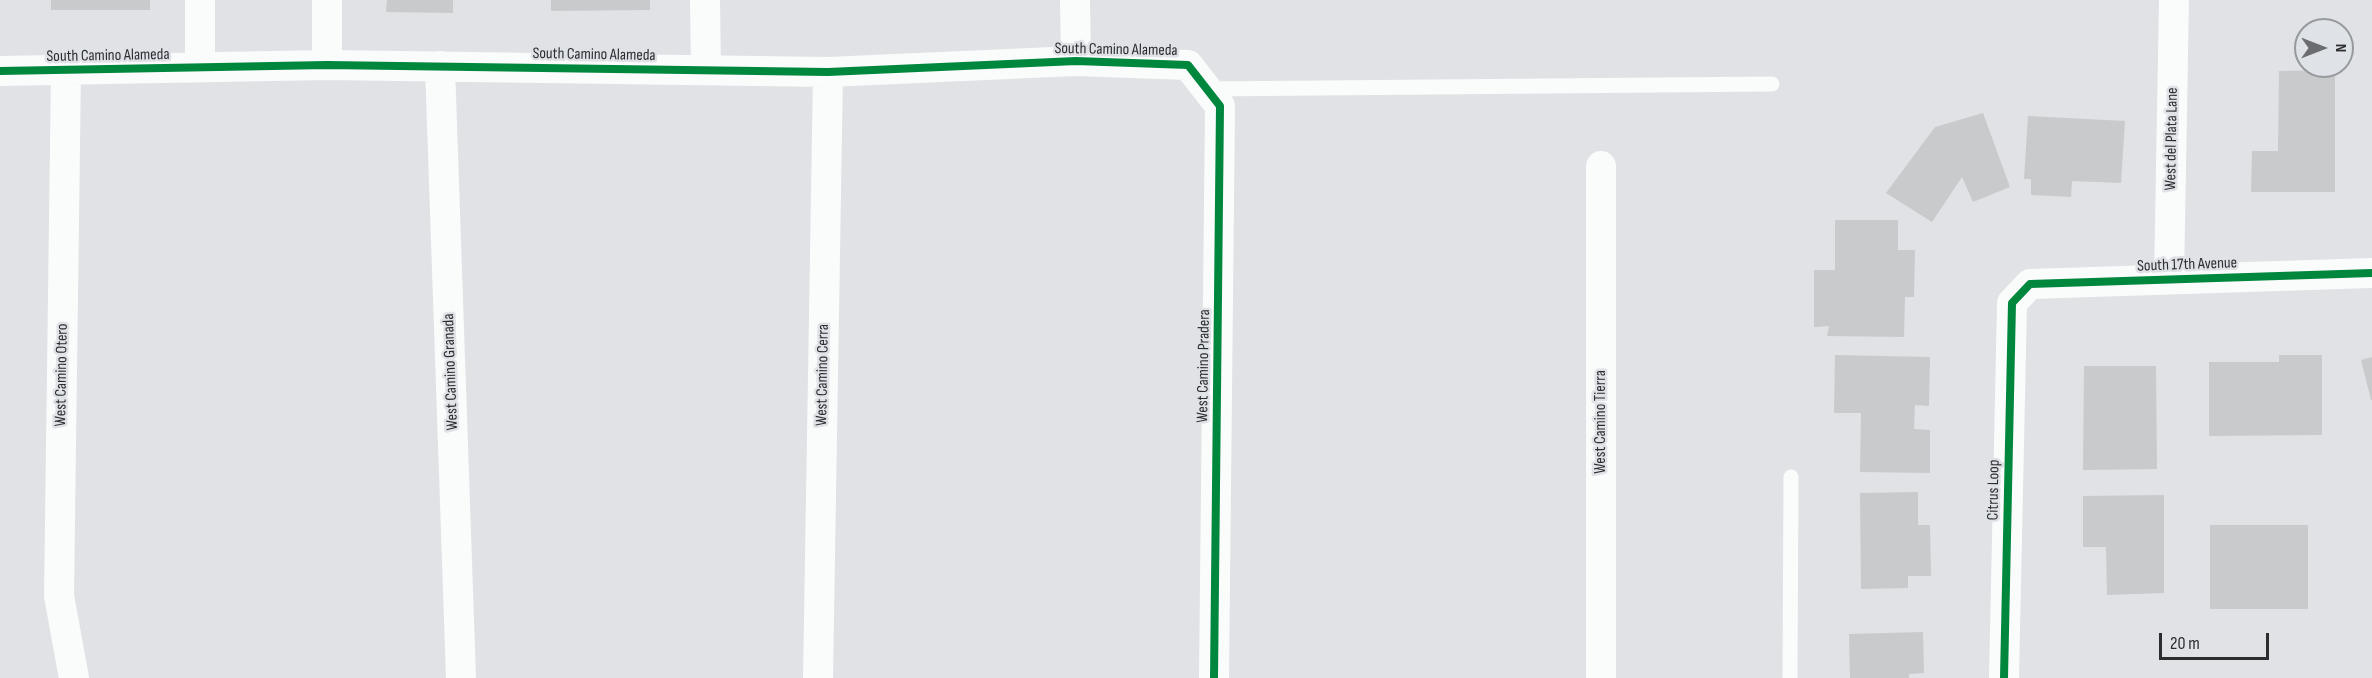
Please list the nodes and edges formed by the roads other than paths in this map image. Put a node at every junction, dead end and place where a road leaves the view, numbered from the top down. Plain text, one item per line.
1 (200, 0) edge
2 (327, 0) edge
3 (705, 0) edge
4 (1075, 0) edge
5 (2175, 0) edge
6 (1076, 61) junction
7 (327, 65) junction
8 (1188, 65) joint
9 (440, 66) junction
10 (200, 67) junction
11 (66, 70) junction
12 (706, 70) junction
13 (0, 71) edge
14 (828, 72) junction
15 (1772, 84) dead end
16 (1207, 89) junction
17 (1601, 166) dead end
18 (2372, 273) edge
19 (2169, 279) junction
20 (2012, 303) joint
21 (1791, 477) dead end
22 (74, 678) edge
23 (461, 678) edge
24 (818, 678) edge
25 (1214, 678) edge
26 (1601, 678) edge
27 (1790, 678) edge
28 (2004, 678) edge

1 - 10 street
2 - 7 street
3 - 12 street
4 - 6 street
5 - 19 street, West del Plata Lane
6 - 8 street, South Camino Alameda
6 - 14 street, South Camino Alameda
7 - 9 street, South Camino Alameda
7 - 10 street, South Camino Alameda
8 - 16 street, West Camino Pradera
9 - 12 street, South Camino Alameda
9 - 23 street, West Camino Granada
10 - 11 street, South Camino Alameda
11 - 13 street, South Camino Alameda
11 - 22 street, West Camino Otero
12 - 14 street, South Camino Alameda
14 - 24 street, West Camino Cerra
15 - 16 lane
16 - 25 street, West Camino Pradera
17 - 26 street, West Camino Tierra
18 - 19 street, South 17th Avenue
19 - 20 street, South 17th Avenue
20 - 28 street, Citrus Loop
21 - 27 lane

